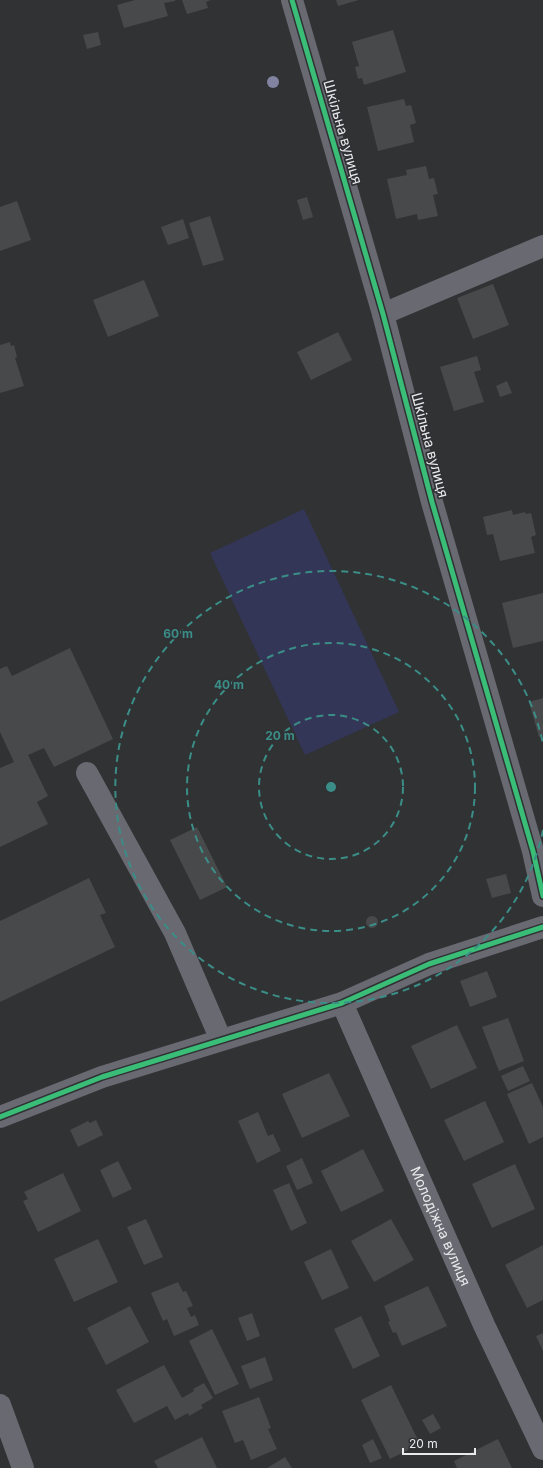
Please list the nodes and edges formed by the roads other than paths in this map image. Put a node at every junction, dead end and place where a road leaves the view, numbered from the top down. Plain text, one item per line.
1 (292, 0) edge
2 (543, 246) edge
3 (383, 314) junction
4 (87, 773) dead end
5 (543, 896) edge
6 (543, 927) edge
7 (342, 1003) junction
8 (221, 1040) junction
9 (0, 1117) edge
10 (0, 1405) edge
11 (543, 1449) edge
12 (23, 1468) edge

1 - 3 street, Шкільна вулиця
2 - 3 street
3 - 5 street, Шкільна вулиця
4 - 8 street
6 - 7 street
7 - 8 street
7 - 11 street, Молодіжна вулиця
8 - 9 street
10 - 12 street

